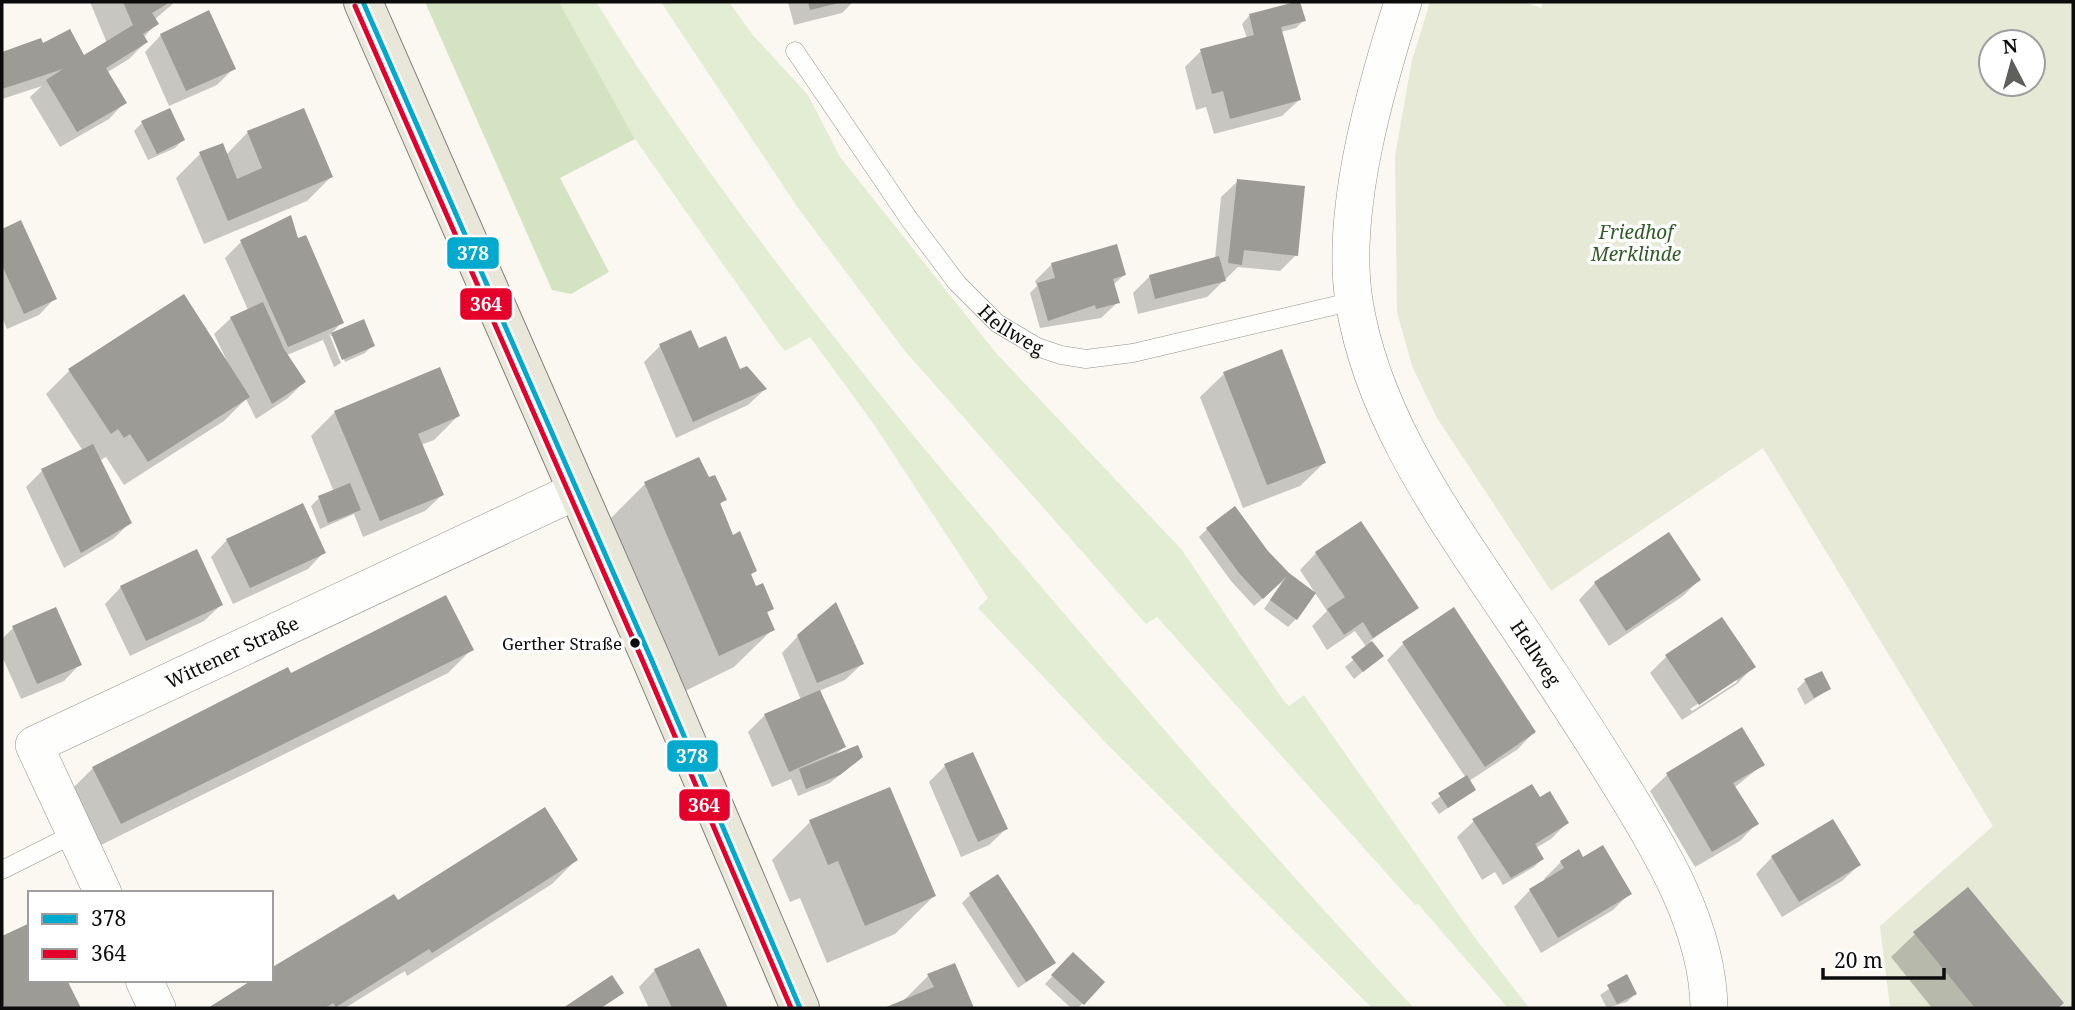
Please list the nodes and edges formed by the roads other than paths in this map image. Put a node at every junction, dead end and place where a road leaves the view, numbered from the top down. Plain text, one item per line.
1 (363, 2) edge
2 (1403, 2) edge
3 (795, 51) dead end
4 (1354, 301) junction
5 (576, 491) junction
6 (76, 833) junction
7 (2, 870) edge
8 (102, 891) edge
9 (145, 982) edge
10 (158, 1008) edge
11 (800, 1008) edge
12 (1709, 1008) edge

1 - 5 main road
2 - 4 street, Hellweg
3 - 4 lane, Hellweg
4 - 12 street, Hellweg
5 - 6 street, Wittener Straße
5 - 11 main road
6 - 7 lane
6 - 8 street, Wittener Straße
9 - 10 street

